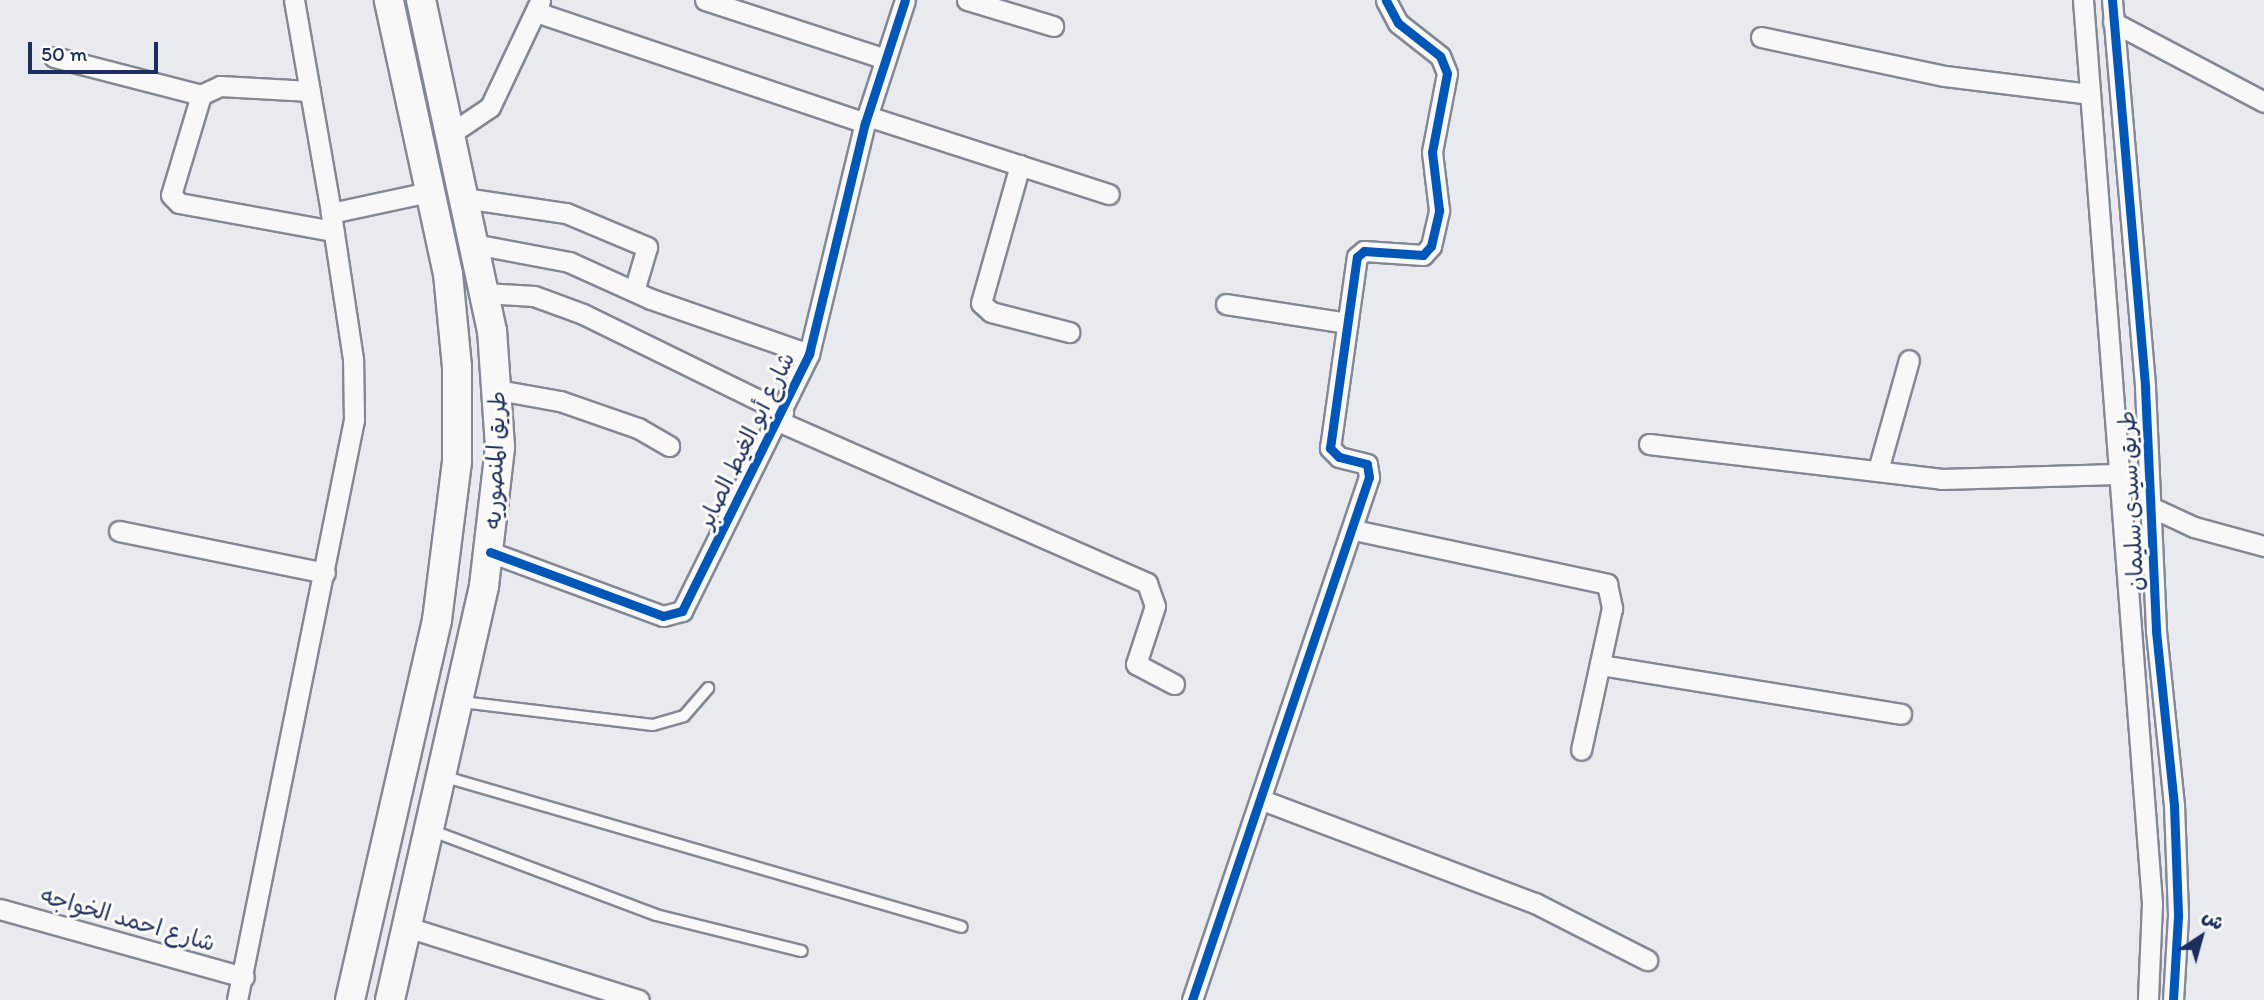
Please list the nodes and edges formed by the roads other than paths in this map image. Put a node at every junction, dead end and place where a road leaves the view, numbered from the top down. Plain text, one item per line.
1 (295, 0) edge
2 (389, 0) edge
3 (421, 0) edge
4 (705, 0) edge
5 (905, 0) edge
6 (967, 0) edge
7 (1387, 0) edge
8 (2083, 0) edge
9 (2112, 0) edge
10 (538, 6) edge
11 (2113, 22) junction
12 (1053, 26) dead end
13 (1761, 37) dead end
14 (2086, 49) junction
15 (2115, 50) junction
16 (54, 57) dead end
17 (886, 59) junction
18 (310, 91) junction
19 (2089, 93) junction
20 (201, 95) junction
21 (2264, 102) edge
22 (866, 119) junction
23 (450, 134) junction
24 (1020, 165) junction
25 (422, 193) junction
26 (1109, 194) dead end
27 (464, 198) junction
28 (332, 222) junction
29 (474, 244) junction
30 (634, 291) junction
31 (484, 293) junction
32 (1226, 304) dead end
33 (1348, 323) junction
34 (1069, 332) dead end
35 (809, 354) junction
36 (1909, 360) dead end
37 (498, 390) junction
38 (781, 416) junction
39 (1649, 444) dead end
40 (669, 446) dead end
41 (1878, 470) junction
42 (2117, 474) junction
43 (2151, 507) junction
44 (1354, 530) junction
45 (119, 531) dead end
46 (2264, 546) edge
47 (490, 552) junction
48 (325, 573) junction
49 (436, 620) junction
50 (474, 629) junction
51 (1600, 665) junction
52 (1174, 684) dead end
53 (708, 688) dead end
54 (458, 701) junction
55 (1901, 714) dead end
56 (1581, 750) dead end
57 (442, 776) junction
58 (1262, 800) junction
59 (429, 830) junction
60 (0, 909) edge
61 (407, 927) junction
62 (962, 927) dead end
63 (802, 951) dead end
64 (1647, 960) dead end
65 (244, 977) junction
66 (237, 1000) edge
67 (349, 1000) edge
68 (390, 1000) edge
69 (639, 1000) edge
70 (1192, 1000) edge
71 (2148, 1000) edge
72 (2173, 1000) edge

1 - 18 street
2 - 25 main road, طريق المنصوريه
3 - 23 main road, طريق المنصوريه
4 - 17 street
5 - 17 street, شارع أبو الغيط الصابر
6 - 12 street
7 - 33 street
8 - 14 street, طريق سيدى سليمان
9 - 11 street, طريق سيدى سليمان
10 - 22 street
10 - 23 street
11 - 15 street, طريق سيدى سليمان
11 - 21 street
13 - 19 street
14 - 15 street
14 - 19 street, طريق سيدى سليمان
15 - 43 street, طريق سيدى سليمان
16 - 20 street
17 - 22 street, شارع أبو الغيط الصابر
18 - 20 street
18 - 28 street
19 - 42 street, طريق سيدى سليمان
20 - 28 street
22 - 24 street
22 - 35 street, شارع أبو الغيط الصابر
23 - 27 main road, طريق المنصوريه
24 - 26 street
24 - 34 street
25 - 28 street
25 - 49 main road, طريق المنصوريه
27 - 29 main road, طريق المنصوريه
27 - 30 street
28 - 48 street
29 - 30 street
29 - 31 main road, طريق المنصوريه
30 - 35 street
31 - 37 main road, طريق المنصوريه
31 - 38 street
32 - 33 street
33 - 44 street
35 - 38 street, شارع أبو الغيط الصابر
36 - 41 street
37 - 40 street
37 - 47 main road, طريق المنصوريه
38 - 47 street, شارع أبو الغيط الصابر
38 - 52 street
39 - 41 street
41 - 42 street
42 - 71 street, طريق سيدى سليمان
43 - 46 street
43 - 72 street, طريق سيدى سليمان
44 - 51 street
44 - 58 street
45 - 48 street
47 - 50 main road, طريق المنصوريه
48 - 65 street
49 - 50 main road
49 - 67 main road, طريق المنصوريه
50 - 54 main road, طريق المنصوريه
51 - 55 street
51 - 56 street
53 - 54 lane
54 - 57 main road, طريق المنصوريه
57 - 59 main road, طريق المنصوريه
57 - 62 lane
58 - 64 street
58 - 70 street
59 - 61 main road, طريق المنصوريه
59 - 63 lane
60 - 65 street, شارع احمد الخواجه
61 - 68 main road, طريق المنصوريه
61 - 69 street
65 - 66 street

